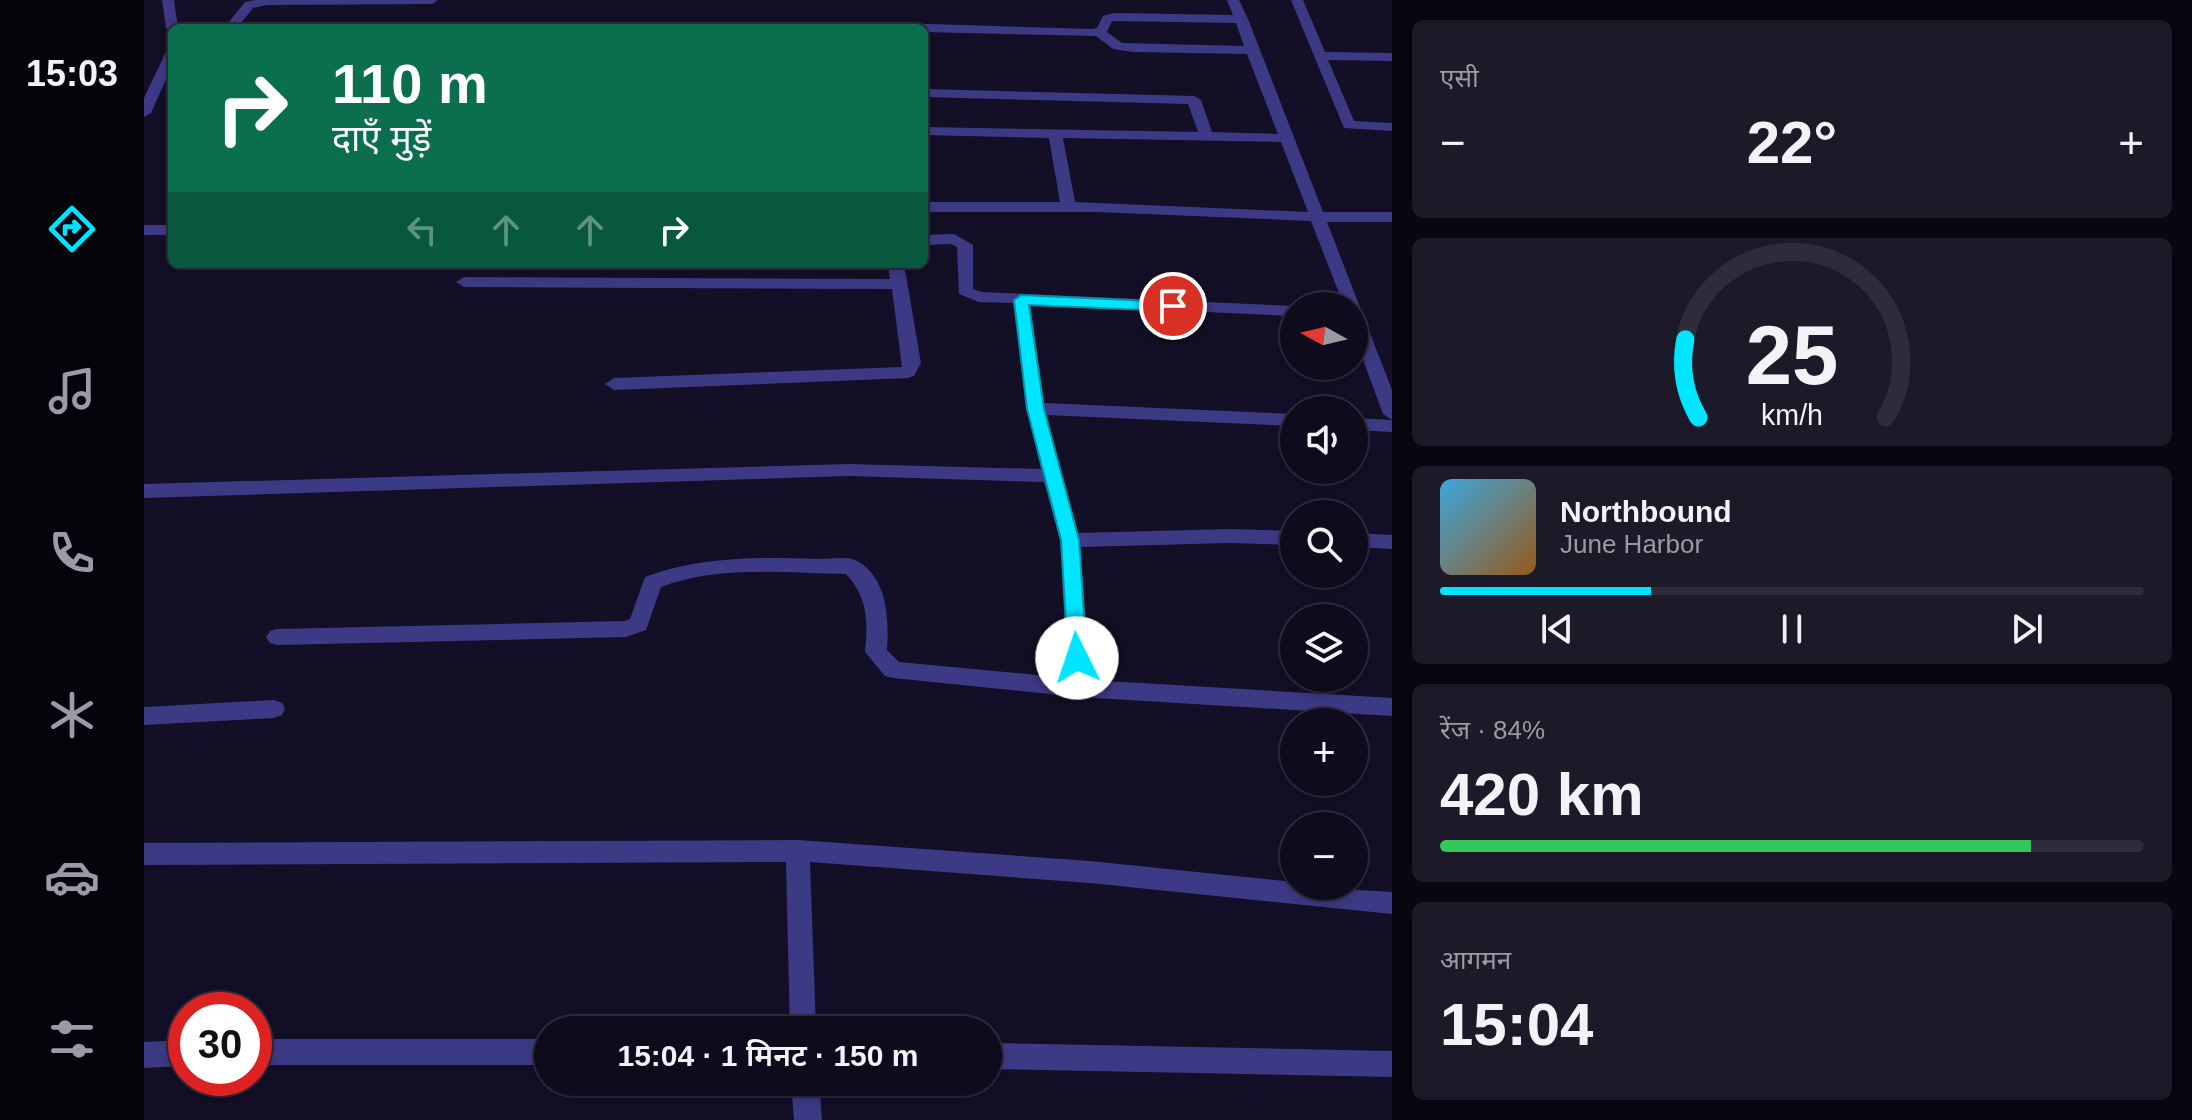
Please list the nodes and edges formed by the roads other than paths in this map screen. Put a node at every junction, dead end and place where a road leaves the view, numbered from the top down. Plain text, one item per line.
1 (168, 0) edge
2 (432, 0) edge
3 (1233, 0) edge
4 (1297, 0) edge
5 (1242, 19) junction
6 (171, 24) edge
7 (233, 24) edge
8 (928, 28) edge
9 (1099, 32) junction
10 (1254, 50) junction
11 (1319, 56) junction
12 (1392, 57) edge
13 (168, 61) edge
14 (928, 93) edge
15 (144, 113) edge
16 (1392, 127) edge
17 (928, 131) edge
18 (1055, 134) junction
19 (1206, 136) junction
20 (1289, 138) junction
21 (928, 207) edge
22 (1068, 207) junction
23 (1319, 217) junction
24 (1392, 217) edge
25 (144, 230) edge
26 (168, 230) edge
27 (928, 240) edge
28 (896, 268) edge
29 (464, 282) dead end
30 (898, 284) junction
31 (1347, 292) edge
32 (1021, 300) junction
33 (1280, 310) edge
34 (1368, 350) edge
35 (614, 384) dead end
36 (1036, 409) junction
37 (1392, 414) edge
38 (1280, 419) edge
39 (1368, 425) edge
40 (1392, 426) edge
41 (1052, 476) junction
42 (144, 491) edge
43 (1280, 538) edge
44 (1070, 540) junction
45 (1368, 541) edge
46 (1392, 542) edge
47 (277, 637) dead end
48 (1079, 688) junction
49 (1392, 707) edge
50 (274, 709) dead end
51 (144, 716) edge
52 (798, 851) junction
53 (144, 854) edge
54 (1392, 903) edge
55 (803, 1016) edge
56 (272, 1052) edge
57 (534, 1052) edge
58 (168, 1054) edge
59 (144, 1055) edge
60 (1002, 1056) edge
61 (1392, 1064) edge
62 (806, 1096) edge
63 (808, 1120) edge

1 - 6 street
2 - 7 street
3 - 5 street
4 - 11 street
5 - 9 street
5 - 10 street
8 - 9 street
9 - 10 street
10 - 20 street
11 - 12 street
11 - 16 street
13 - 15 street
14 - 19 street
17 - 18 street
18 - 19 street
18 - 22 street
19 - 20 street
20 - 23 street
21 - 22 street
22 - 23 street
23 - 24 street
23 - 31 street
25 - 26 street
27 - 32 street
28 - 30 street
29 - 30 street
30 - 35 street
32 - 33 street
32 - 36 street
34 - 37 street
36 - 38 street
36 - 41 street
39 - 40 street
41 - 42 street
41 - 44 street
43 - 44 street
44 - 48 street
45 - 46 street
47 - 48 street
48 - 49 street
50 - 51 street
52 - 53 street
52 - 54 street
52 - 55 street
56 - 57 street
58 - 59 street
60 - 61 street
62 - 63 street

